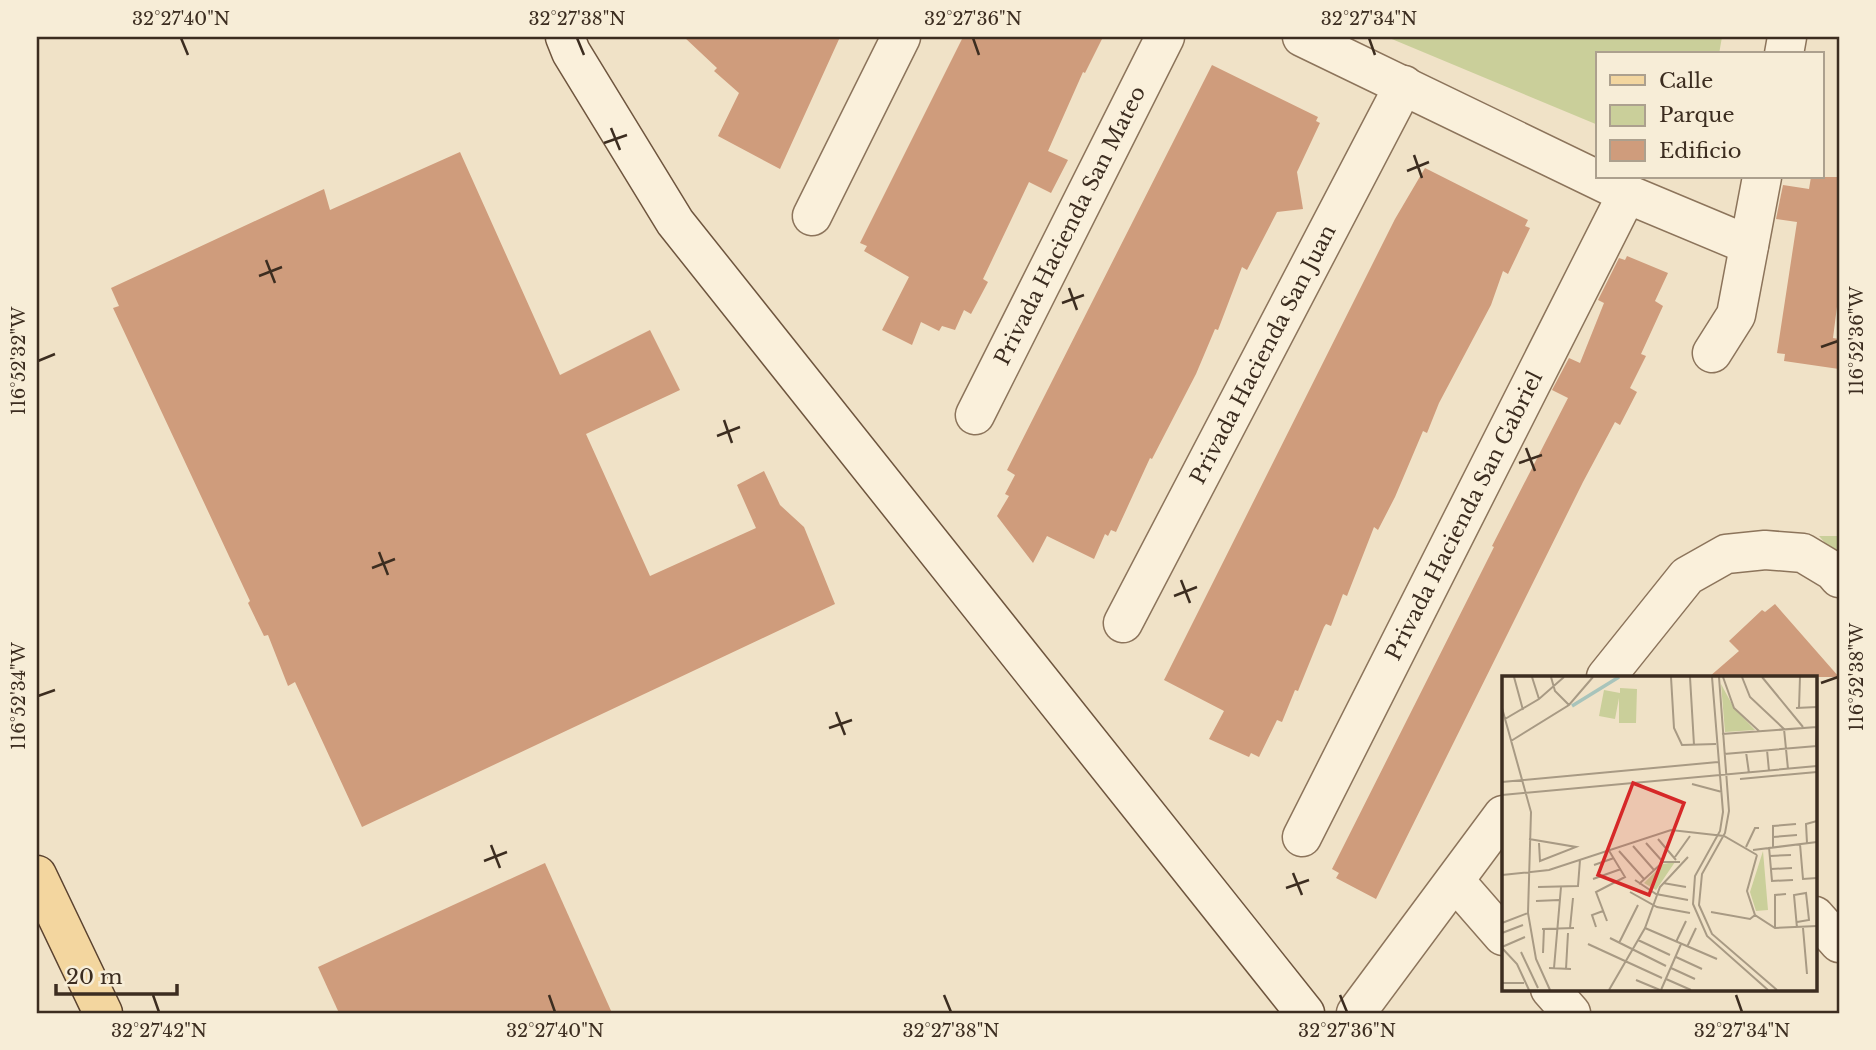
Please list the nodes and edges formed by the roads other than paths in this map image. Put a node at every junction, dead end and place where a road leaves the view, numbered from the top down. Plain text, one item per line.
1 (565, 37) edge
2 (901, 37) edge
3 (1165, 37) edge
4 (1302, 37) edge
5 (1404, 85) junction
6 (1762, 178) edge
7 (1627, 194) junction
8 (812, 216) dead end
9 (1749, 245) junction
10 (1712, 353) dead end
11 (975, 415) dead end
12 (1839, 578) edge
13 (1123, 623) dead end
14 (1607, 676) edge
15 (1502, 816) edge
16 (1303, 837) dead end
17 (37, 875) edge
18 (1455, 881) junction
19 (1816, 917) edge
20 (1502, 935) edge
21 (1839, 943) edge
22 (1551, 990) edge
23 (103, 1013) edge
24 (1305, 1013) edge
25 (1356, 1013) edge
26 (1571, 1013) edge

1 - 24 street
2 - 8 street
3 - 11 street, Privada Hacienda San Mateo
4 - 5 street
5 - 7 street
5 - 13 street, Privada Hacienda San Juan
6 - 9 street
7 - 9 street
7 - 16 street, Privada Hacienda San Gabriel
9 - 10 street
12 - 14 street
15 - 18 street
17 - 23 main road
18 - 20 street
18 - 25 street
19 - 21 street
22 - 26 street

